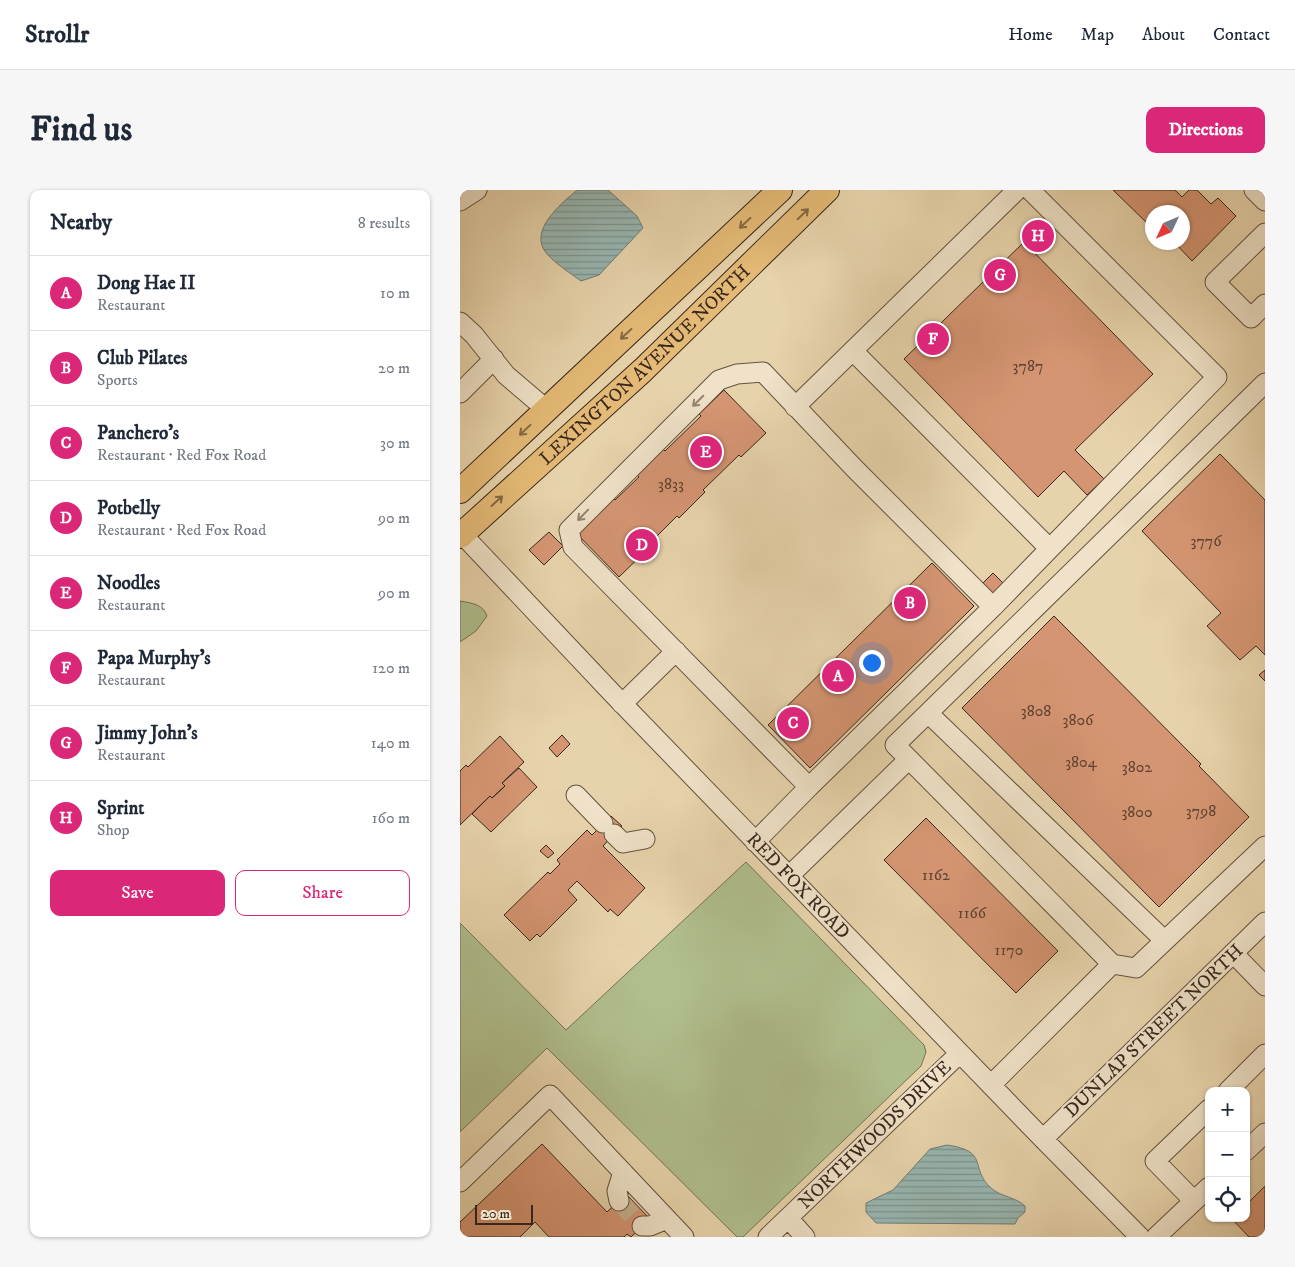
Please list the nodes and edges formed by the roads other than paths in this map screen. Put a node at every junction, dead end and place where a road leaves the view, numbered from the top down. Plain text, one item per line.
1 (477, 190) edge
2 (780, 190) edge
3 (827, 190) edge
4 (1017, 190) edge
5 (1030, 190) edge
6 (1254, 190) edge
7 (460, 201) edge
8 (1265, 201) edge
9 (1265, 233) edge
10 (1265, 304) edge
11 (460, 322) edge
12 (853, 351) junction
13 (494, 359) junction
14 (1265, 383) edge
15 (460, 393) edge
16 (795, 407) junction
17 (547, 410) junction
18 (460, 491) edge
19 (461, 534) edge
20 (1050, 548) junction
21 (993, 607) junction
22 (676, 651) junction
23 (622, 704) junction
24 (928, 713) junction
25 (908, 759) junction
26 (809, 787) junction
27 (576, 795) dead end
28 (645, 839) dead end
29 (755, 842) junction
30 (1265, 846) edge
31 (788, 876) junction
32 (1265, 922) edge
33 (1164, 940) junction
34 (1234, 953) junction
35 (1112, 964) junction
36 (1265, 986) edge
37 (960, 1053) junction
38 (1265, 1054) edge
39 (991, 1085) junction
40 (1232, 1087) edge
41 (1205, 1113) edge
42 (1265, 1133) edge
43 (1043, 1139) junction
44 (1250, 1147) edge
45 (623, 1172) junction
46 (460, 1182) edge
47 (1205, 1191) edge
48 (619, 1201) dead end
49 (1194, 1201) junction
50 (788, 1218) junction
51 (667, 1219) junction
52 (642, 1226) dead end
53 (684, 1237) edge
54 (768, 1237) edge
55 (805, 1237) edge
56 (1140, 1237) edge
57 (1156, 1237) edge

1 - 7 street
2 -> 17 main road, LEXINGTON AVENUE NORTH
19 -> 3 main road, LEXINGTON AVENUE NORTH
4 - 12 street
5 - 20 street
6 - 8 street
9 - 10 street
11 - 13 street
12 - 16 street
12 - 20 street
13 - 15 street
13 - 17 street
14 - 24 street
16 - 21 street
16 -> 22 street
17 -> 18 main road, LEXINGTON AVENUE NORTH
19 - 23 street, RED FOX ROAD
20 - 21 street
21 - 26 street
22 - 23 street
22 - 26 street
23 - 29 street, RED FOX ROAD
24 - 25 street
24 - 33 street
25 - 31 street
25 - 35 street
26 - 29 street
27 - 28 street
29 - 31 street, RED FOX ROAD
30 - 33 street
31 - 37 street, RED FOX ROAD
32 - 34 street, DUNLAP STREET NORTH
33 - 35 street
34 - 36 street
34 - 43 street, DUNLAP STREET NORTH
35 - 39 street
37 - 39 street, RED FOX ROAD
37 - 50 street, NORTHWOODS DRIVE
38 - 40 street
39 - 43 street, RED FOX ROAD
41 - 49 street
42 - 44 street
43 - 56 street, RED FOX ROAD
45 - 46 street
45 - 48 street
45 - 51 street
47 - 49 street
49 - 57 street
50 - 54 street, NORTHWOODS DRIVE
50 - 55 street
51 - 52 street
51 - 53 street

